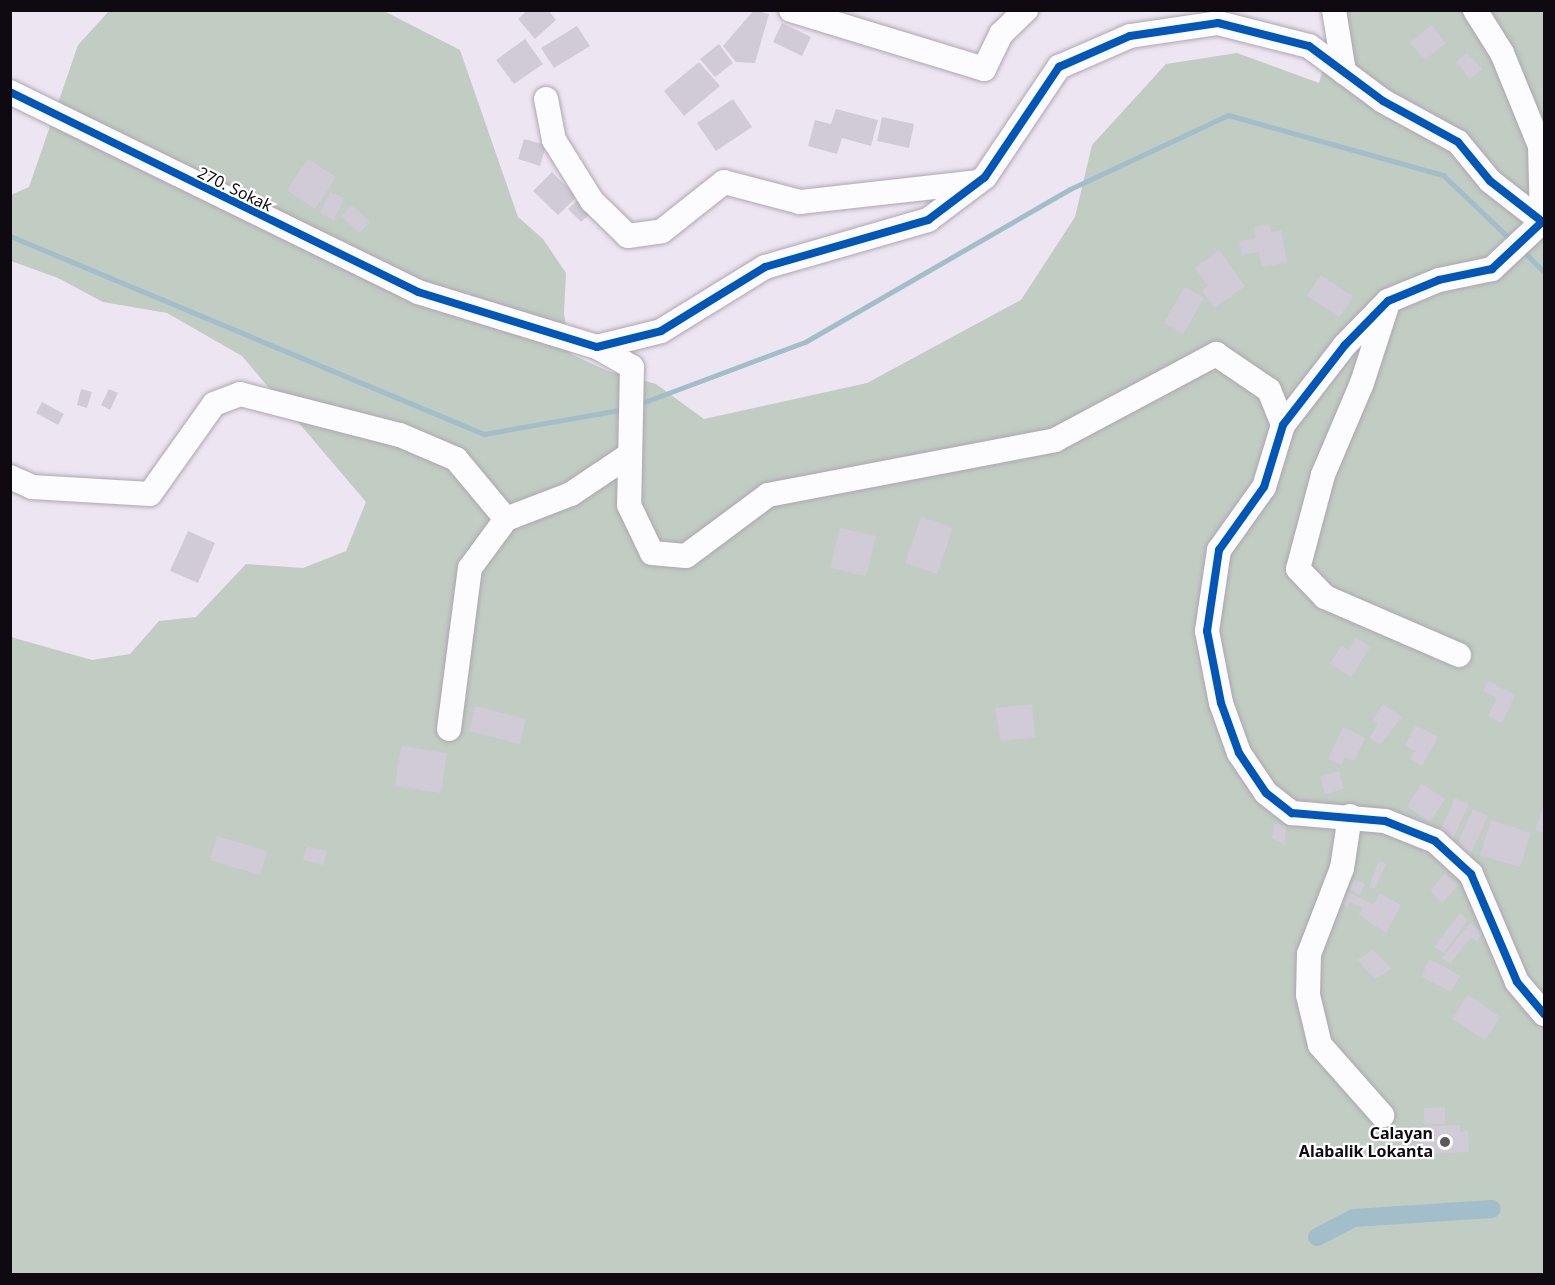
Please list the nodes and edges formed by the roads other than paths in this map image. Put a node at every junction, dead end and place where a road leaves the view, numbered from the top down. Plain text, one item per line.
1 (791, 10) edge
2 (1026, 10) edge
3 (1334, 10) edge
4 (1475, 10) edge
5 (1344, 72) junction
6 (10, 92) edge
7 (546, 99) dead end
8 (978, 182) junction
9 (1543, 222) edge
10 (1388, 301) junction
11 (597, 347) junction
12 (1283, 425) junction
13 (629, 455) junction
14 (10, 477) edge
15 (506, 519) junction
16 (1459, 655) dead end
17 (449, 729) dead end
18 (1350, 816) junction
19 (1545, 1014) edge
20 (1382, 1114) dead end

1 - 2 street
3 - 5 street
4 - 9 street
5 - 8 street
5 - 9 street
6 - 11 street, 270. Sokak
7 - 8 street
8 - 11 street
9 - 10 street
10 - 12 street
10 - 16 street
11 - 13 street, 270. Sokak
12 - 13 street
12 - 18 street
13 - 15 street
14 - 15 street
15 - 17 street
18 - 19 street
18 - 20 street

